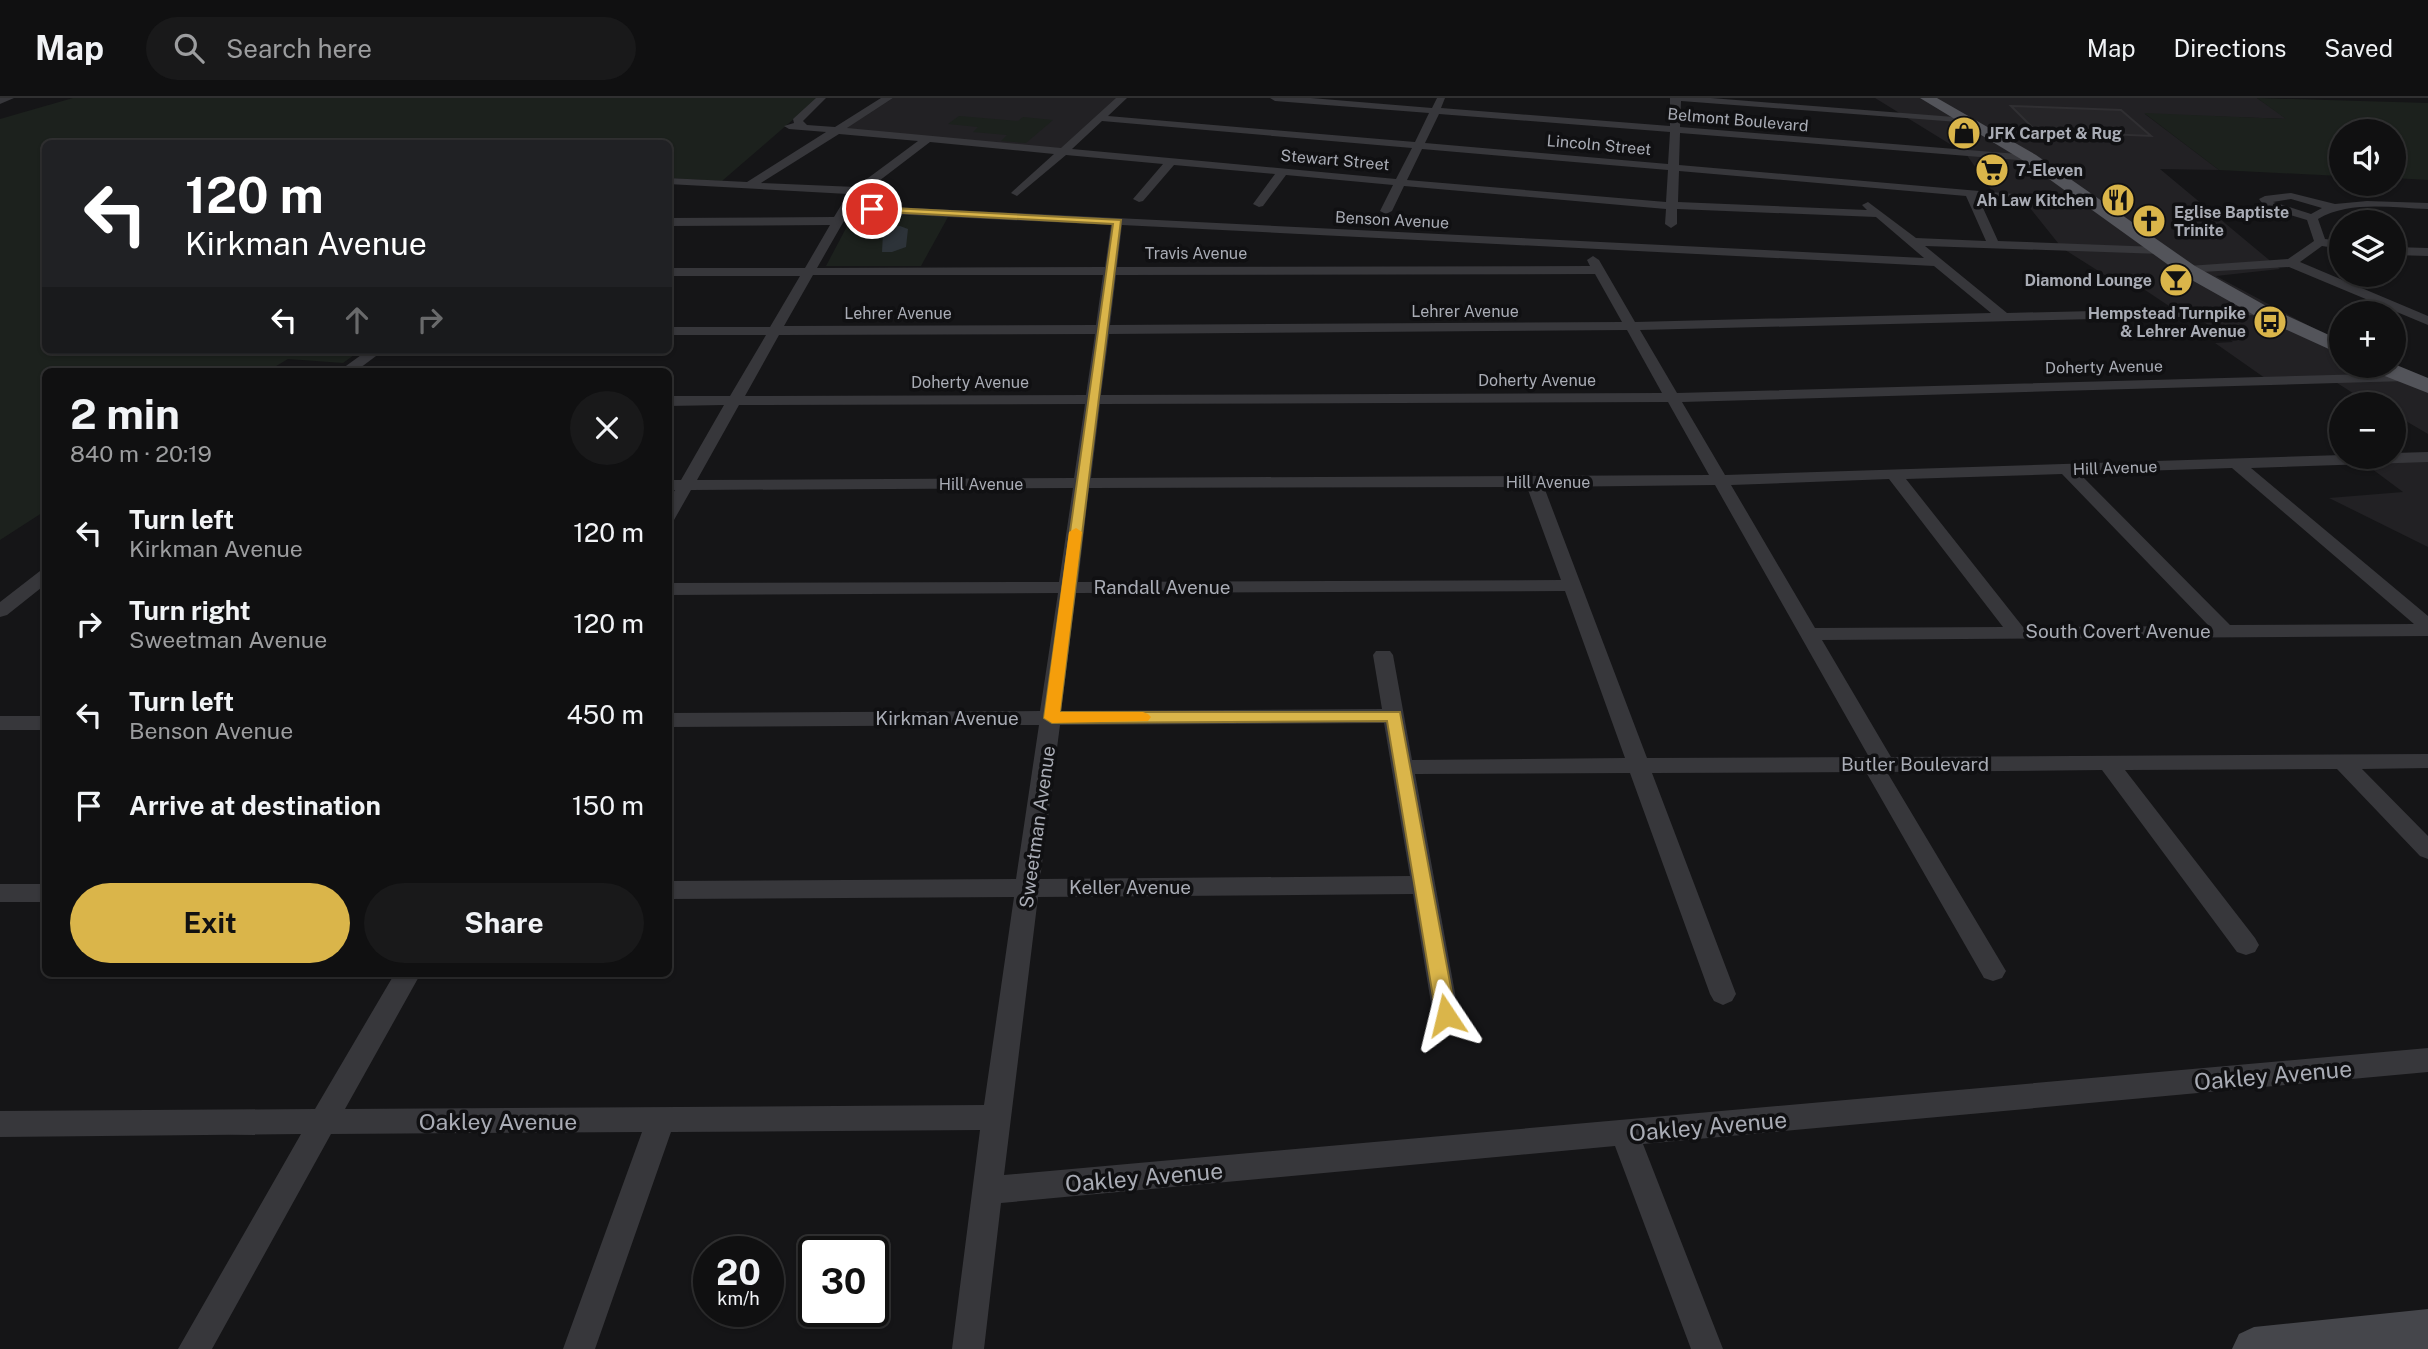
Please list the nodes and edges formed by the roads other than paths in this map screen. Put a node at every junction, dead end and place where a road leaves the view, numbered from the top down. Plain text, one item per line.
1 (9, 98) edge
2 (821, 98) edge
3 (888, 98) edge
4 (1122, 98) edge
5 (1275, 98) edge
6 (1441, 98) edge
7 (1676, 98) edge
8 (1927, 98) edge
9 (0, 101) edge
10 (1435, 111) junction
11 (1100, 118) junction
12 (1967, 121) junction
13 (789, 126) dead end
14 (804, 127) junction
15 (837, 130) junction
16 (1675, 131) junction
17 (929, 138) junction
18 (1418, 145) junction
19 (1063, 151) junction
20 (2030, 158) junction
21 (1171, 161) junction
22 (1673, 167) junction
23 (1283, 172) junction
24 (672, 181) edge
25 (1400, 182) junction
26 (1839, 182) junction
27 (750, 185) junction
28 (859, 191) junction
29 (1017, 193) dead end
30 (1970, 193) junction
31 (1139, 199) dead end
32 (1259, 204) dead end
33 (2094, 204) junction
34 (1672, 205) junction
35 (2428, 206) edge
36 (845, 208) junction
37 (2335, 208) junction
38 (1386, 211) dead end
39 (1879, 214) junction
40 (2312, 218) junction
41 (836, 221) junction
42 (672, 222) edge
43 (1117, 222) junction
44 (1671, 224) dead end
45 (1913, 242) junction
46 (2320, 242) junction
47 (2329, 243) edge
48 (1994, 245) junction
49 (1585, 246) junction
50 (2158, 251) junction
51 (2406, 251) edge
52 (2428, 252) edge
53 (1938, 262) junction
54 (2291, 263) junction
55 (1598, 270) junction
56 (2188, 270) junction
57 (809, 271) junction
58 (1111, 271) junction
59 (672, 272) edge
60 (2260, 311) junction
61 (2004, 317) junction
62 (2425, 318) edge
63 (1631, 327) junction
64 (1103, 329) junction
65 (775, 330) junction
66 (672, 331) edge
67 (2329, 343) edge
68 (371, 354) edge
69 (350, 368) edge
70 (2406, 377) edge
71 (2369, 378) edge
72 (2428, 386) edge
73 (1671, 397) junction
74 (1093, 399) junction
75 (672, 401) edge
76 (735, 401) junction
77 (2428, 457) edge
78 (2237, 464) junction
79 (2066, 470) junction
80 (1894, 475) junction
81 (1720, 480) junction
82 (1534, 482) junction
83 (1082, 483) junction
84 (672, 485) edge
85 (686, 485) junction
86 (672, 509) edge
87 (42, 578) edge
88 (1572, 585) junction
89 (1069, 587) junction
90 (672, 589) edge
91 (0, 592) edge
92 (23, 592) junction
93 (42, 592) edge
94 (0, 611) edge
95 (2428, 628) edge
96 (2225, 631) junction
97 (2017, 632) junction
98 (1808, 634) junction
99 (1384, 655) dead end
100 (1394, 716) junction
101 (1052, 718) junction
102 (672, 720) edge
103 (0, 723) edge
104 (42, 723) edge
105 (2428, 761) edge
106 (2343, 762) junction
107 (2108, 763) junction
108 (1878, 764) junction
109 (1639, 765) junction
110 (1403, 767) junction
111 (2428, 850) edge
112 (1424, 885) junction
113 (1029, 887) junction
114 (672, 890) edge
115 (0, 893) edge
116 (42, 893) edge
117 (2246, 945) dead end
118 (1993, 971) dead end
119 (406, 977) edge
120 (1723, 995) dead end
121 (1446, 1015) dead end
122 (2428, 1060) edge
123 (996, 1117) junction
124 (661, 1119) junction
125 (323, 1122) junction
126 (4, 1130) edge
127 (1625, 1134) junction
128 (989, 1190) junction
129 (2428, 1330) edge
130 (2276, 1348) edge
131 (194, 1349) edge
132 (579, 1349) edge
133 (968, 1349) edge
134 (1707, 1349) edge

1 - 9 street
2 - 14 street
3 - 15 street
4 - 11 street
5 - 10 street, Belmont Boulevard
6 - 10 street
7 - 12 street
7 - 16 street
8 - 12 main road
10 - 16 street, Belmont Boulevard
10 - 18 street
11 - 18 street, Lincoln Street
11 - 19 street
12 - 20 main road
13 - 14 street, Stewart Street
14 - 15 street, Stewart Street
15 - 17 street, Stewart Street
15 - 27 street
16 - 20 street, Belmont Boulevard
16 - 22 street
17 - 19 street, Stewart Street
17 - 28 street
18 - 22 street, Lincoln Street
18 - 25 street
19 - 21 street, Stewart Street
19 - 29 street
20 - 33 main road
21 - 23 street, Stewart Street
21 - 31 street
22 - 26 street, Lincoln Street
22 - 34 street
23 - 25 street, Stewart Street
23 - 32 street
24 - 27 street
25 - 34 street, Stewart Street
25 - 38 street
26 - 30 street, Lincoln Street
26 - 39 street
27 - 28 street
28 - 36 street
30 - 33 street, Lincoln Street
30 - 48 street
33 - 50 main road
34 - 39 street, Stewart Street
34 - 44 street
35 - 37 street
36 - 41 street
36 - 43 street, Benson Avenue
37 - 40 street
37 - 40 street
39 - 45 street
40 - 46 street
41 - 42 street
41 - 57 street
43 - 49 street, Benson Avenue
43 - 58 street, Sweetman Avenue
45 - 48 street
45 - 53 street
46 - 47 street
46 - 54 street
48 - 50 street
49 - 53 street, Benson Avenue
49 - 55 street
50 - 56 main road
51 - 52 street
53 - 61 street
54 - 56 street
54 - 62 street
55 - 58 street, Travis Avenue
55 - 63 street
56 - 60 main road
57 - 58 street, Travis Avenue
57 - 59 street, Travis Avenue
57 - 65 street
58 - 64 street, Sweetman Avenue
60 - 61 street, Lehrer Avenue
60 - 67 main road
61 - 63 street, Lehrer Avenue
63 - 64 street, Lehrer Avenue
63 - 73 street
64 - 65 street, Lehrer Avenue
64 - 74 street, Sweetman Avenue
65 - 66 street, Lehrer Avenue
65 - 76 street
68 - 69 street
70 - 72 main road
71 - 73 street, Doherty Avenue
73 - 74 street, Doherty Avenue
73 - 81 street
74 - 76 street, Doherty Avenue
74 - 83 street, Sweetman Avenue
75 - 76 street, Doherty Avenue
76 - 85 street
77 - 78 street, Hill Avenue
78 - 79 street, Hill Avenue
78 - 95 street
79 - 80 street, Hill Avenue
79 - 96 street
80 - 81 street, Hill Avenue
80 - 97 street
81 - 82 street, Hill Avenue
81 - 98 street
82 - 83 street, Hill Avenue
82 - 88 street
83 - 85 street, Hill Avenue
83 - 89 street, Sweetman Avenue
84 - 85 street, Hill Avenue
85 - 86 street
87 - 92 street
88 - 89 street, Randall Avenue
88 - 109 street
89 - 90 street, Randall Avenue
89 - 101 street, Sweetman Avenue
91 - 92 street
92 - 93 street
92 - 94 street
95 - 96 street, South Covert Avenue
96 - 97 street, South Covert Avenue
97 - 98 street, South Covert Avenue
98 - 108 street
99 - 100 street
100 - 101 street, Kirkman Avenue
100 - 110 street
101 - 102 street, Kirkman Avenue
101 - 113 street, Sweetman Avenue
103 - 104 street
105 - 106 street, Butler Boulevard
106 - 107 street, Butler Boulevard
106 - 111 street
107 - 108 street, Butler Boulevard
107 - 117 street
108 - 109 street, Butler Boulevard
108 - 118 street
109 - 110 street, Butler Boulevard
109 - 120 street
110 - 112 street
112 - 113 street, Keller Avenue
112 - 121 street
113 - 114 street, Keller Avenue
113 - 123 street, Sweetman Avenue
115 - 116 street
119 - 125 street
122 - 127 street, Oakley Avenue
123 - 124 street, Oakley Avenue
123 - 128 street, Sweetman Avenue
124 - 125 street, Oakley Avenue
124 - 132 street
125 - 126 street, Oakley Avenue
125 - 131 street
127 - 128 street, Oakley Avenue
127 - 134 street
128 - 133 street, Sweetman Avenue
129 - 130 main road

